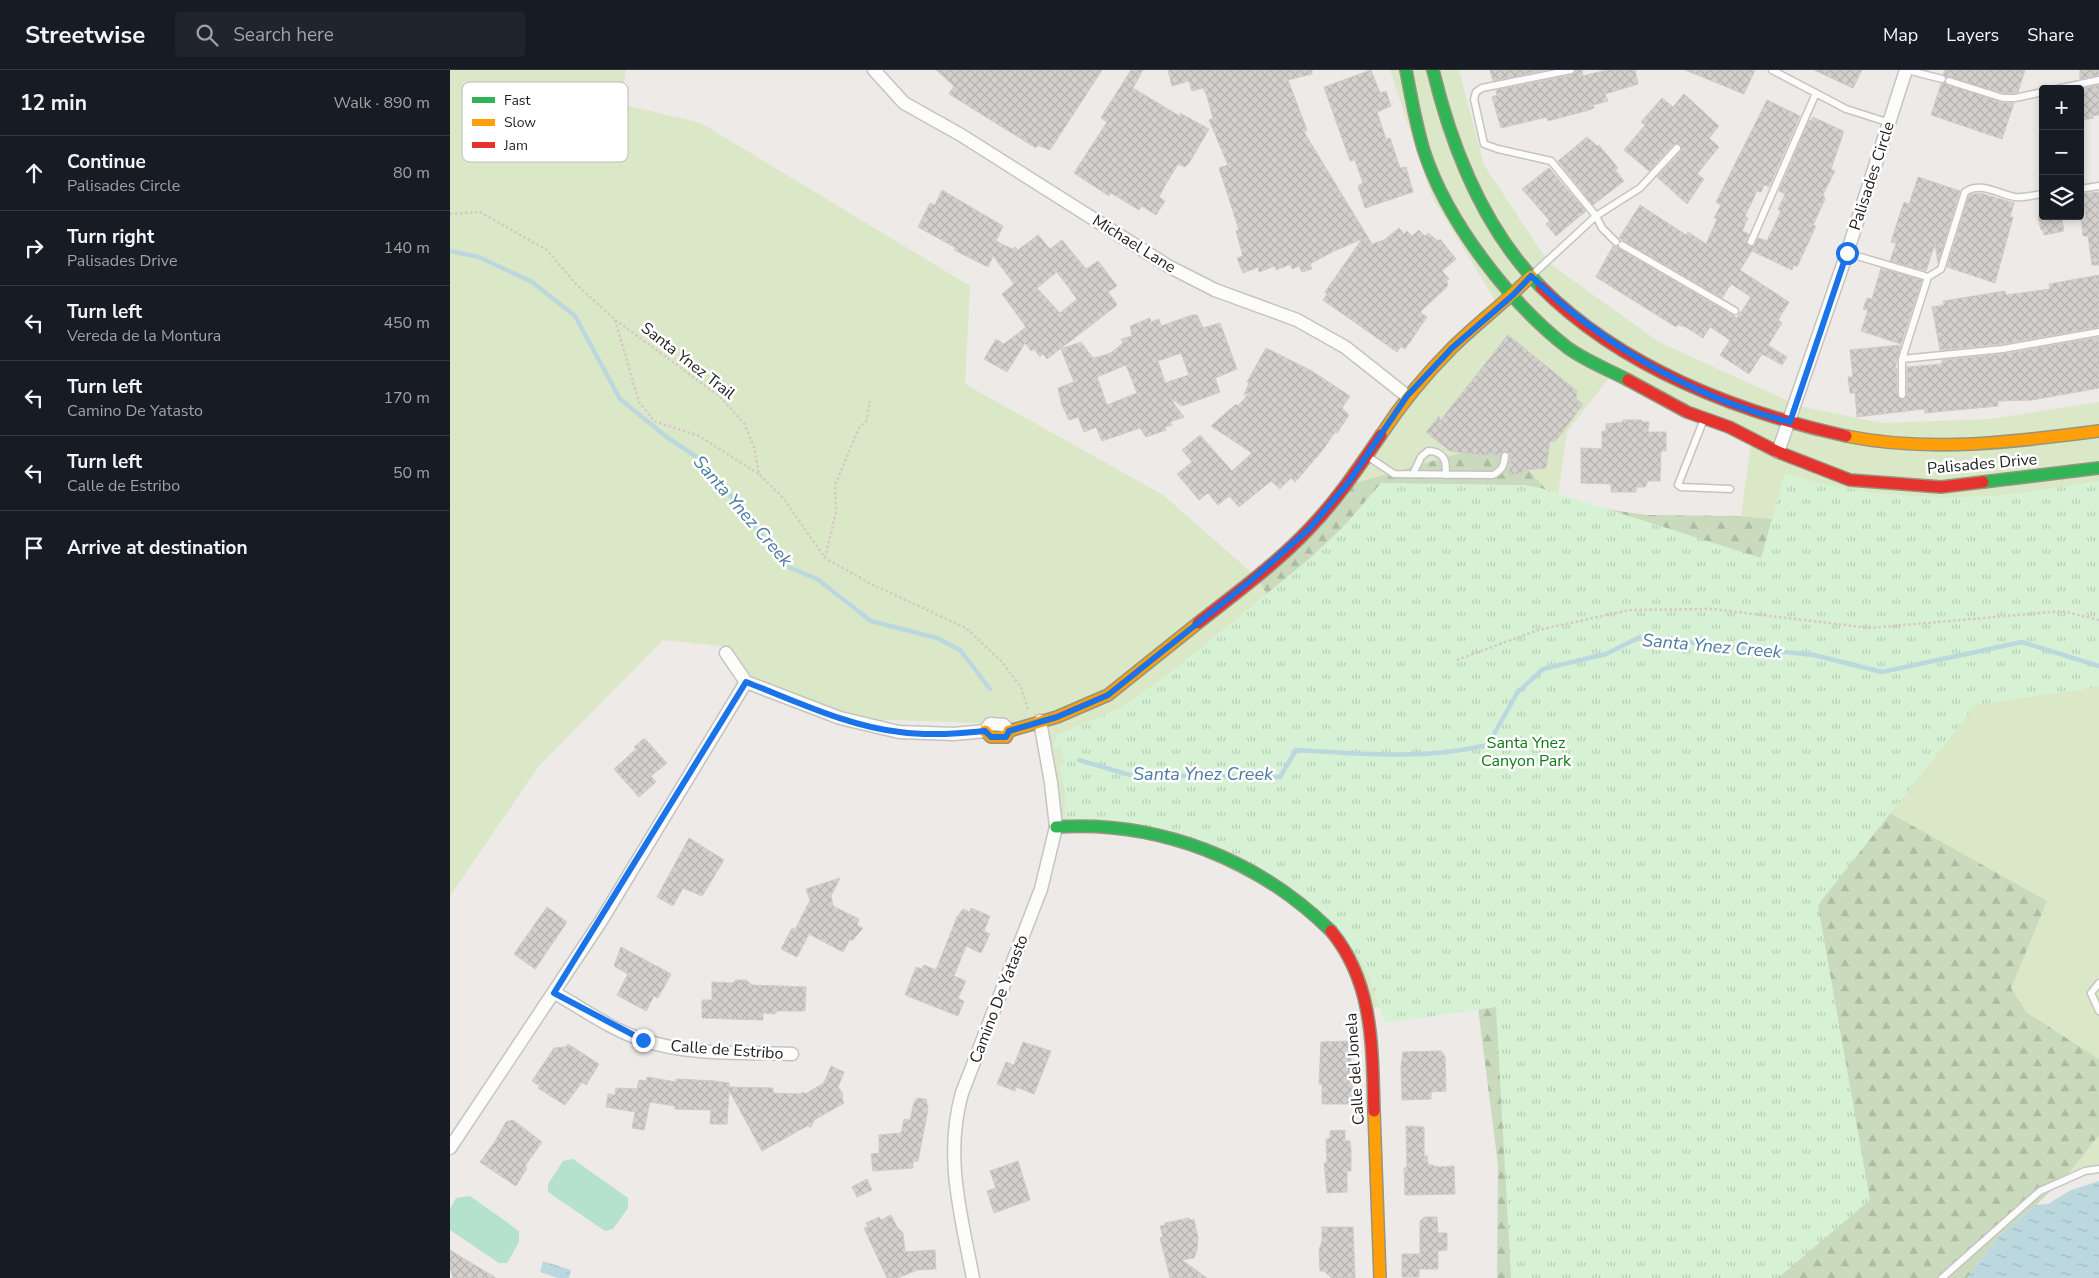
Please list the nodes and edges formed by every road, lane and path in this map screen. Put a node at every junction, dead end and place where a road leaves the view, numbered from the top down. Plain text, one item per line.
1 (874, 70) edge
2 (1406, 70) edge
3 (1434, 70) edge
4 (1571, 70) edge
5 (1772, 70) edge
6 (1907, 70) edge
7 (2099, 80) edge
8 (2076, 85) edge
9 (1816, 93) junction
10 (2039, 93) edge
11 (1890, 123) junction
12 (1677, 148) dead end
13 (2099, 186) edge
14 (2084, 188) edge
15 (2039, 194) edge
16 (450, 214) edge
17 (1596, 216) junction
18 (1750, 242) dead end
19 (1847, 253) junction
20 (1531, 276) junction
21 (1928, 277) junction
22 (1513, 295) junction
23 (1735, 311) dead end
24 (614, 319) junction
25 (2099, 332) edge
26 (1902, 359) junction
27 (1902, 395) dead end
28 (1407, 396) junction
29 (870, 401) dead end
30 (1705, 418) junction
31 (1790, 422) junction
32 (2099, 431) edge
33 (1778, 452) junction
34 (1366, 456) junction
35 (1505, 456) dead end
36 (2099, 468) edge
37 (759, 474) junction
38 (1413, 474) junction
39 (1445, 475) junction
40 (1730, 489) dead end
41 (825, 558) junction
42 (2099, 620) edge
43 (726, 653) dead end
44 (1456, 660) dead end
45 (746, 682) junction
46 (1026, 703) dead end
47 (1040, 721) junction
48 (1009, 731) joint
49 (1056, 828) junction
50 (2099, 983) edge
51 (554, 993) junction
52 (2099, 1011) edge
53 (792, 1054) dead end
54 (450, 1148) edge
55 (2099, 1169) edge
56 (973, 1278) edge
57 (1380, 1278) edge
58 (1942, 1278) edge

1 - 28 street, Michael Lane
2 - 22 street, Palisades Drive
3 - 20 street, Palisades Drive
4 - 17 lane
5 - 9 lane
6 - 10 lane
6 - 11 street, Palisades Circle
7 - 8 lane
9 - 11 lane
9 - 18 lane
11 - 19 street, Palisades Circle
12 - 17 lane
13 - 14 lane
15 - 21 lane
16 - 24 path, Santa Ynez Trail
17 - 20 lane
17 - 23 lane
19 - 21 lane
19 - 31 street, Palisades Circle
20 - 22 street
20 - 31 street, Palisades Drive
21 - 26 lane
22 - 28 street
22 - 30 street, Palisades Drive
24 - 37 path, Santa Ynez Trail
24 - 37 path
25 - 26 lane
26 - 27 lane
28 - 34 street
29 - 41 path
30 - 33 street, Palisades Drive
30 - 40 lane
31 - 32 street, Palisades Drive
31 - 33 street, Palisades Circle
33 - 36 street, Palisades Drive
34 - 38 lane
34 - 47 street
35 - 39 lane
37 - 41 path
38 - 39 lane
38 - 39 lane
41 - 46 path
42 - 44 path
43 - 45 street
45 - 48 street
45 - 51 street
47 - 48 street
47 - 49 street, Camino De Yatasto
49 - 56 street, Camino De Yatasto
49 - 57 street, Calle del Jonela
50 - 52 lane
51 - 53 street, Calle de Estribo
51 - 54 street
55 - 58 lane

